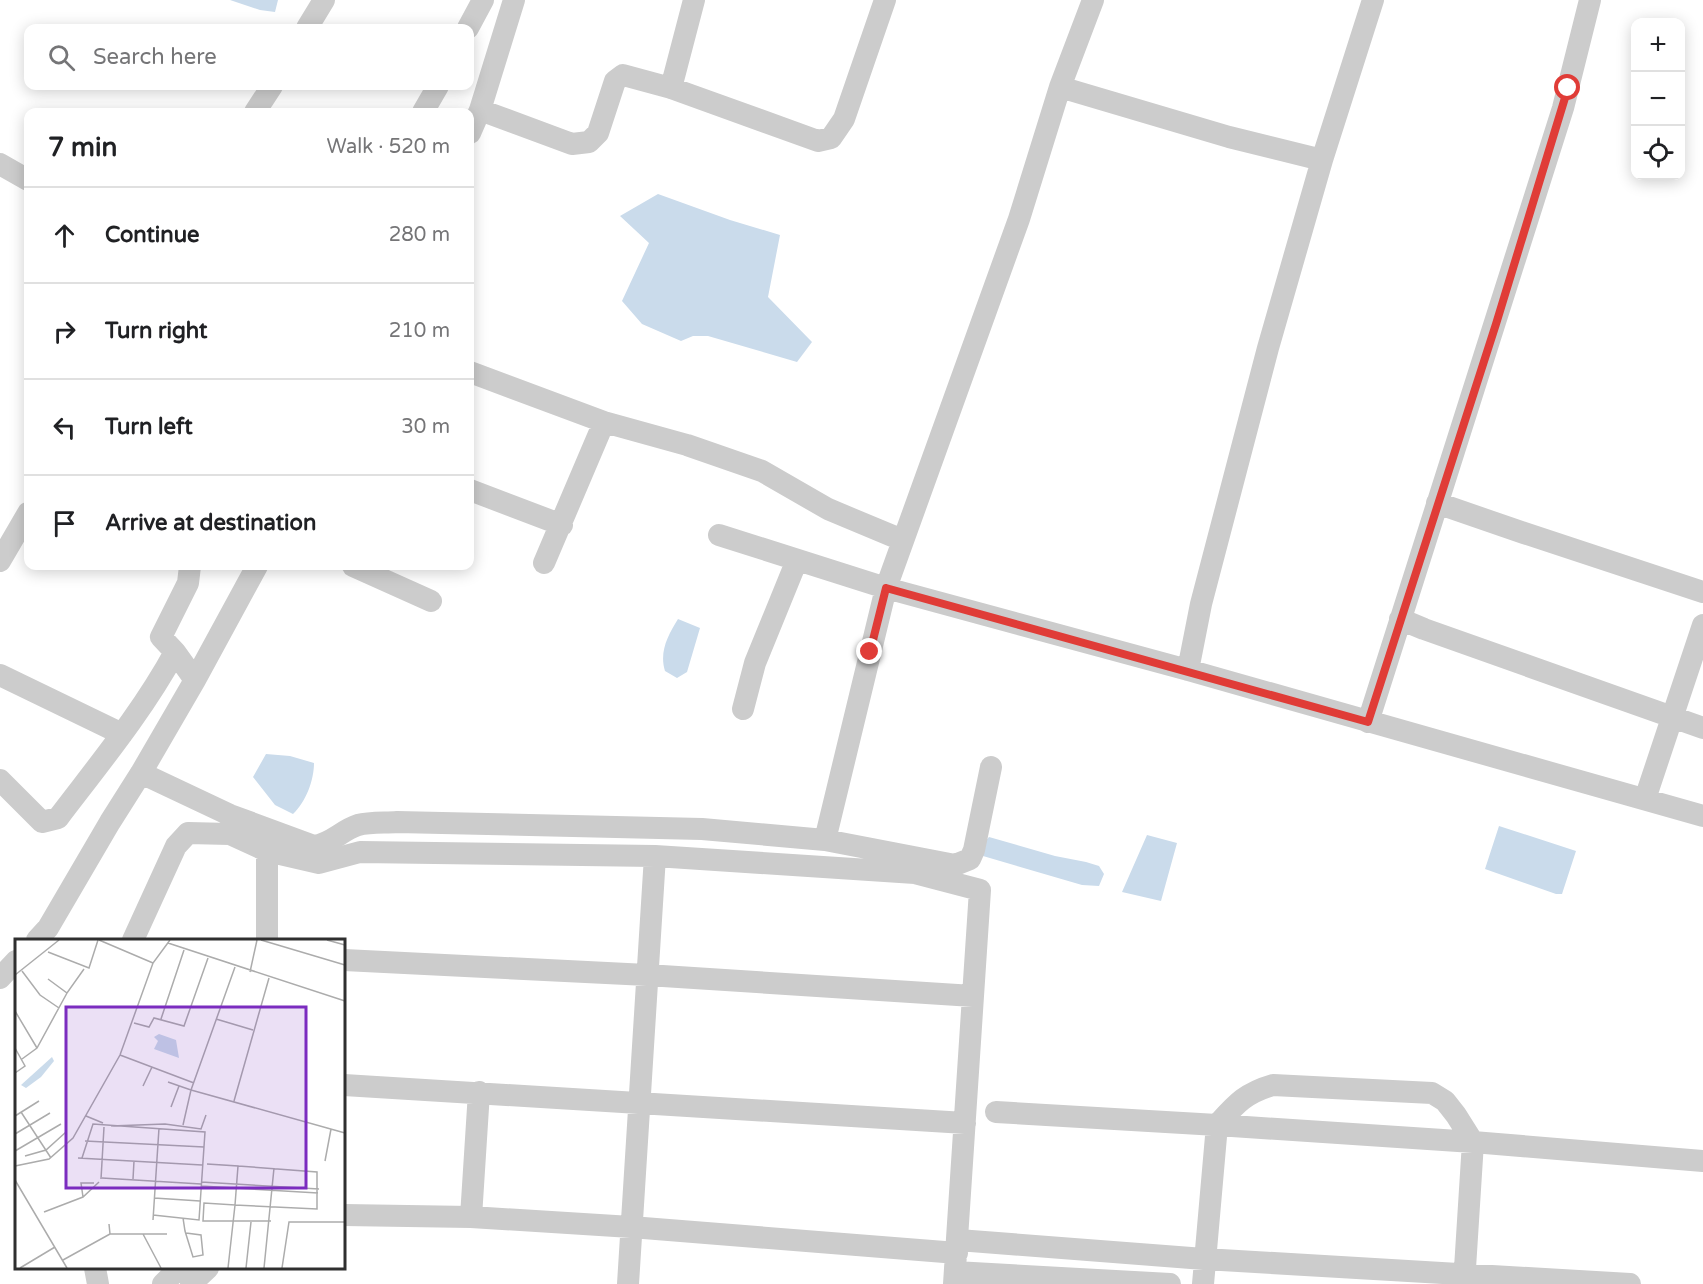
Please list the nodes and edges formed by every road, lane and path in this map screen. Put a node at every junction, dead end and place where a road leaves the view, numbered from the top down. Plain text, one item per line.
1 (324, 0) edge
2 (483, 0) edge
3 (514, 0) edge
4 (694, 0) edge
5 (885, 0) edge
6 (1093, 0) edge
7 (1373, 0) edge
8 (1590, 0) edge
9 (309, 24) edge
10 (470, 24) edge
11 (1060, 87) junction
12 (671, 88) junction
13 (269, 90) edge
14 (436, 90) edge
15 (258, 108) edge
16 (425, 108) edge
17 (480, 110) junction
18 (474, 124) edge
19 (1322, 160) junction
20 (0, 164) edge
21 (24, 178) edge
22 (474, 373) edge
23 (604, 422) junction
24 (474, 492) edge
25 (1437, 502) junction
26 (24, 520) edge
27 (561, 525) junction
28 (719, 536) dead end
29 (903, 537) junction
30 (797, 560) junction
31 (0, 561) edge
32 (544, 563) dead end
33 (190, 570) edge
34 (255, 570) edge
35 (362, 570) edge
36 (886, 588) junction
37 (1703, 592) edge
38 (431, 601) dead end
39 (1400, 619) junction
40 (1703, 625) edge
41 (175, 652) junction
42 (1188, 670) junction
43 (0, 675) edge
44 (195, 680) junction
45 (743, 709) dead end
46 (1673, 717) junction
47 (1368, 722) junction
48 (1703, 728) edge
49 (122, 734) junction
50 (991, 767) dead end
51 (141, 773) junction
52 (0, 780) edge
53 (1645, 799) junction
54 (1703, 816) edge
55 (825, 840) junction
56 (267, 851) junction
57 (655, 856) junction
58 (48, 936) edge
59 (133, 939) edge
60 (267, 939) edge
61 (345, 960) edge
62 (15, 962) edge
63 (647, 975) junction
64 (0, 978) edge
65 (973, 996) junction
66 (345, 1085) edge
67 (479, 1092) junction
68 (639, 1101) junction
69 (996, 1112) dead end
70 (965, 1123) junction
71 (1217, 1125) junction
72 (1473, 1142) junction
73 (1703, 1161) edge
74 (345, 1215) edge
75 (471, 1217) junction
76 (631, 1227) junction
77 (1204, 1259) junction
78 (956, 1262) edge
79 (95, 1269) edge
80 (179, 1269) edge
81 (207, 1269) edge
82 (1465, 1279) edge
83 (98, 1284) edge
84 (164, 1284) edge
85 (191, 1284) edge
86 (628, 1284) edge
87 (1170, 1284) edge
88 (1203, 1284) edge
89 (1630, 1284) edge

1 - 9 street
2 - 10 street
3 - 17 street
4 - 12 street
5 - 12 street
6 - 11 street
7 - 19 street
8 - 25 street
11 - 19 street
11 - 29 street
12 - 17 street
13 - 15 street
14 - 16 street
17 - 18 street
19 - 42 street
20 - 21 street
22 - 23 street
23 - 27 street
23 - 29 street
24 - 27 street
25 - 37 street
25 - 39 street
26 - 31 street
27 - 32 street
28 - 30 street
29 - 36 street
30 - 36 street
30 - 45 street
33 - 41 street
34 - 44 street
35 - 38 street
36 - 42 street
36 - 55 street
39 - 46 street
39 - 47 street
40 - 46 street
41 - 44 street
41 - 49 street
42 - 47 street
43 - 49 street
44 - 51 street
46 - 48 street
46 - 53 street
47 - 53 street
49 - 52 street
50 - 55 street
51 - 55 street
51 - 58 street
53 - 54 street
56 - 57 street
56 - 59 street
56 - 60 street
57 - 63 street
57 - 65 street
61 - 63 street
62 - 64 street
63 - 65 street
63 - 68 street
65 - 70 street
66 - 67 street
67 - 68 street
67 - 75 street
68 - 70 street
68 - 76 street
69 - 71 street
70 - 78 street
71 - 72 street
71 - 72 street
71 - 77 street
72 - 73 street
72 - 82 street
74 - 75 street
75 - 76 street
76 - 78 street
76 - 86 street
77 - 78 street
77 - 82 street
77 - 88 street
78 - 87 street
79 - 83 street
80 - 84 street
81 - 85 street
82 - 89 street

